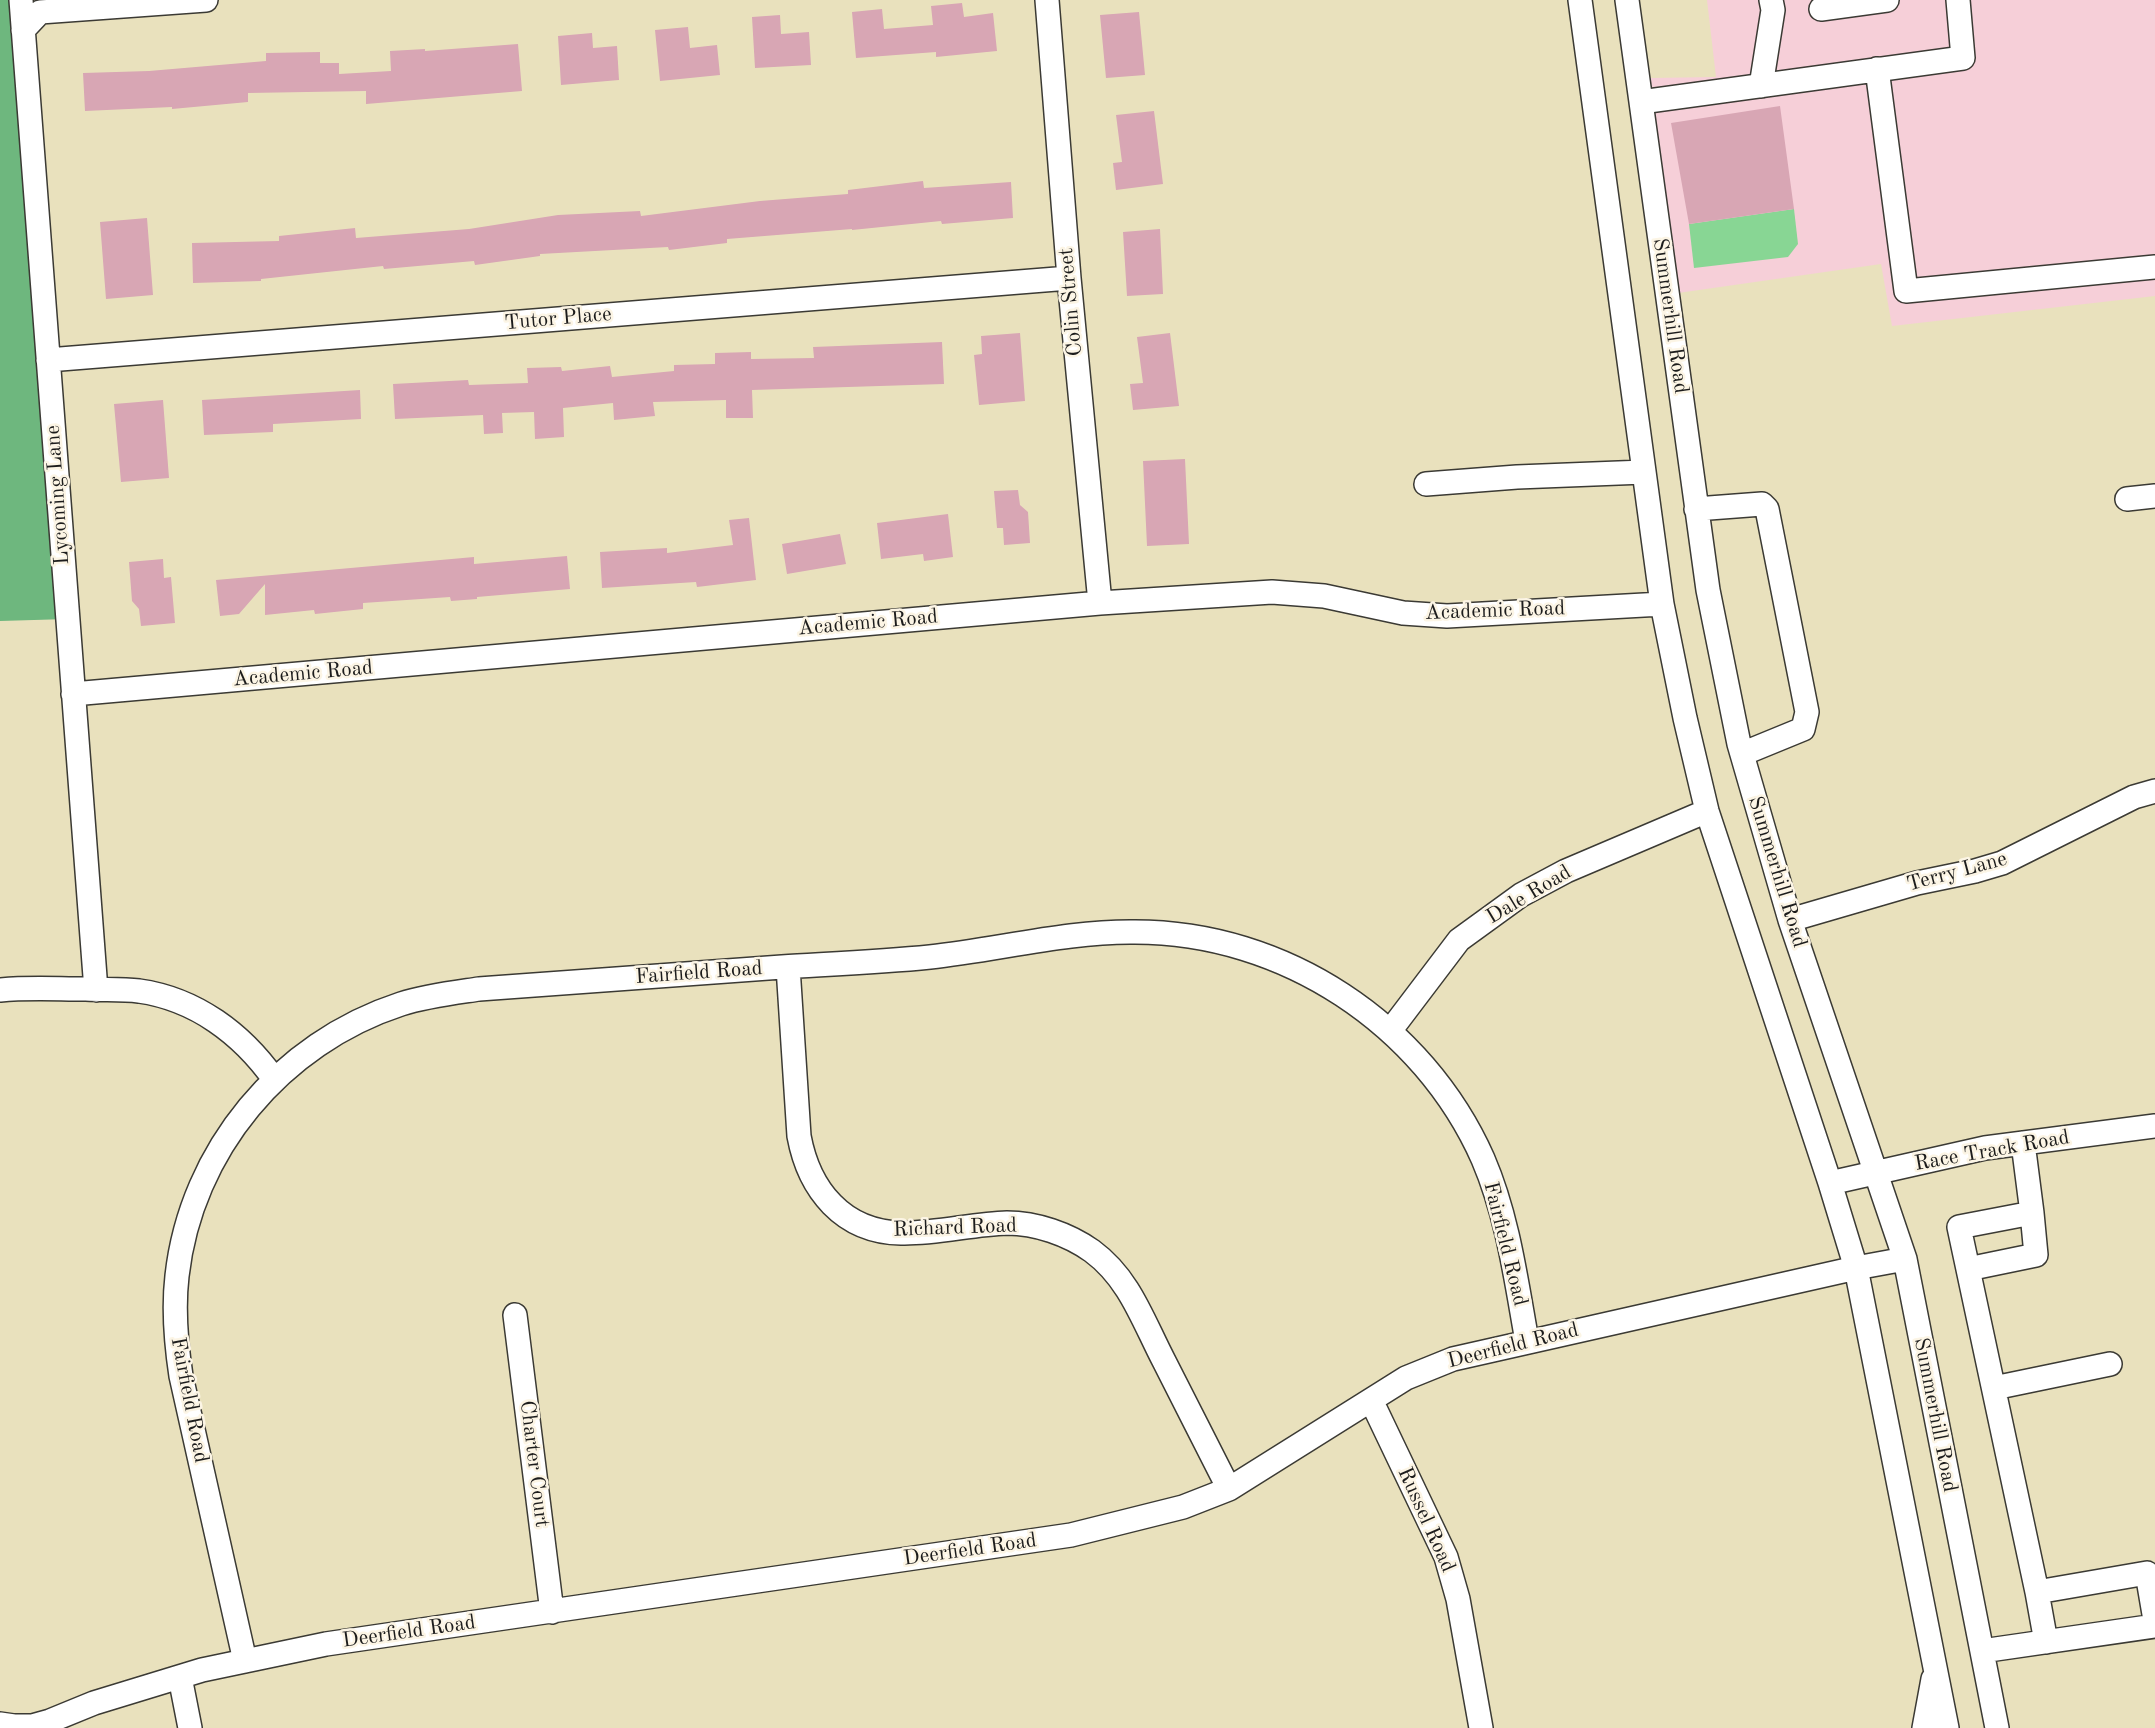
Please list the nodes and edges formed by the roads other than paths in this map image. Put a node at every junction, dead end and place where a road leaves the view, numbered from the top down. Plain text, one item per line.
1 (21, 0) edge
2 (206, 0) edge
3 (1047, 0) edge
4 (1580, 0) edge
5 (1627, 0) edge
6 (1771, 0) edge
7 (1888, 0) edge
8 (1958, 0) edge
9 (1821, 9) dead end
10 (23, 30) junction
11 (1877, 69) junction
12 (1761, 86) junction
13 (1641, 102) junction
14 (2155, 267) edge
15 (1069, 278) junction
16 (48, 360) junction
17 (1644, 472) junction
18 (1426, 484) dead end
19 (2155, 496) edge
20 (2127, 499) dead end
21 (1696, 509) junction
22 (1100, 603) junction
23 (1662, 604) junction
24 (74, 694) junction
25 (1742, 754) junction
26 (2155, 790) edge
27 (1707, 811) junction
28 (1790, 920) junction
29 (788, 967) junction
30 (96, 989) junction
31 (0, 990) edge
32 (1390, 1031) junction
33 (274, 1079) junction
34 (2155, 1126) edge
35 (2023, 1143) junction
36 (1876, 1173) junction
37 (1830, 1183) junction
38 (2032, 1213) junction
39 (1905, 1259) junction
40 (1856, 1268) junction
41 (1968, 1269) junction
42 (515, 1315) dead end
43 (1527, 1341) junction
44 (2110, 1364) dead end
45 (1994, 1388) junction
46 (1371, 1400) junction
47 (1229, 1489) junction
48 (2037, 1591) junction
49 (552, 1612) junction
50 (2155, 1620) edge
51 (2155, 1626) edge
52 (2046, 1642) junction
53 (1982, 1651) junction
54 (245, 1661) junction
55 (1935, 1666) junction
56 (180, 1677) junction
57 (0, 1724) edge
58 (190, 1728) edge
59 (1481, 1728) edge
60 (1924, 1728) edge
61 (1947, 1728) edge
62 (1997, 1728) edge

1 - 10 street, Lycoming Lane
2 - 10 street
3 - 15 street, Colin Street
4 - 17 street
5 - 13 street, Summerhill Road
6 - 12 street
7 - 9 street
8 - 11 street
10 - 16 street, Lycoming Lane
11 - 12 street
11 - 14 street
12 - 13 street
13 - 21 street, Summerhill Road
15 - 16 street, Tutor Place
15 - 22 street, Colin Street
16 - 24 street, Lycoming Lane
17 - 18 street
17 - 23 street
19 - 20 street
21 - 25 street, Summerhill Road
21 - 25 street
22 - 23 street, Academic Road
22 - 24 street, Academic Road
23 - 27 street
24 - 30 street, Lycoming Lane
25 - 28 street, Summerhill Road
26 - 28 street, Terry Lane
27 - 32 street, Dale Road
27 - 37 street
28 - 36 street, Summerhill Road
29 - 32 street, Fairfield Road
29 - 33 street, Fairfield Road
29 - 47 street, Richard Road
30 - 31 street
30 - 33 street
32 - 43 street, Fairfield Road
33 - 54 street, Fairfield Road
34 - 35 street, Race Track Road
35 - 36 street, Race Track Road
35 - 38 street
36 - 37 street, Race Track Road
36 - 39 street, Summerhill Road
37 - 40 street
38 - 41 street
38 - 41 street
39 - 40 street, Deerfield Road
39 - 53 street, Summerhill Road
40 - 43 street, Deerfield Road
40 - 55 street
41 - 45 street
42 - 49 street, Charter Court
43 - 46 street, Deerfield Road
44 - 45 street
45 - 48 street
46 - 47 street, Deerfield Road
46 - 59 street, Russel Road
47 - 49 street, Deerfield Road
48 - 50 street
48 - 52 street
49 - 54 street, Deerfield Road
51 - 52 street
52 - 53 street
53 - 62 street, Summerhill Road
54 - 56 street, Deerfield Road
55 - 60 street
55 - 61 street
56 - 57 street, Deerfield Road
56 - 58 street

